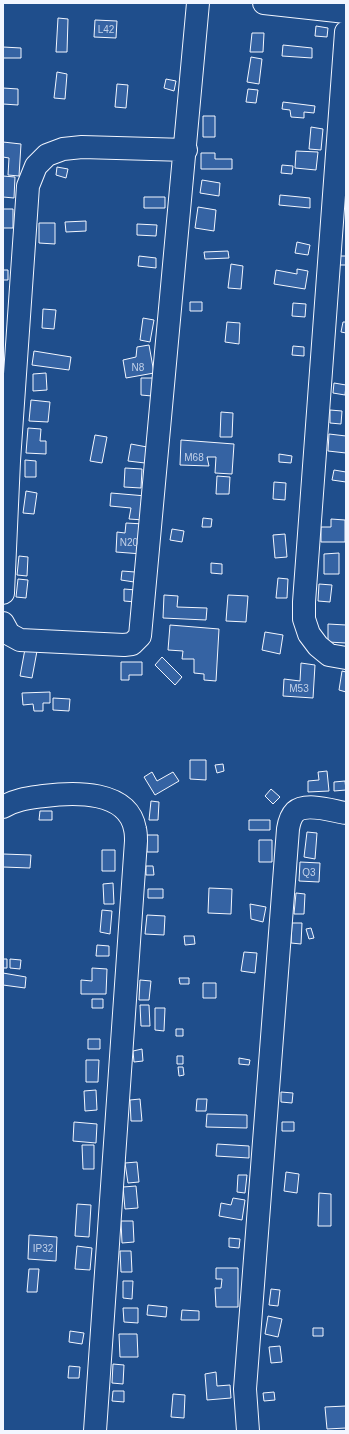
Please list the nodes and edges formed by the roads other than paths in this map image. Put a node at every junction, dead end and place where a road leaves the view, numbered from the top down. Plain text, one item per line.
1 (198, 3) edge
2 (264, 3) edge
3 (346, 12) edge
4 (346, 32) edge
5 (186, 150) junction
6 (3, 593) edge
7 (3, 623) edge
8 (346, 658) edge
9 (3, 807) edge
10 (346, 813) edge
11 (95, 1431) edge
12 (248, 1431) edge

1 - 5 street
2 - 3 street
4 - 8 street
5 - 6 street
5 - 7 street
9 - 11 street
10 - 12 street

